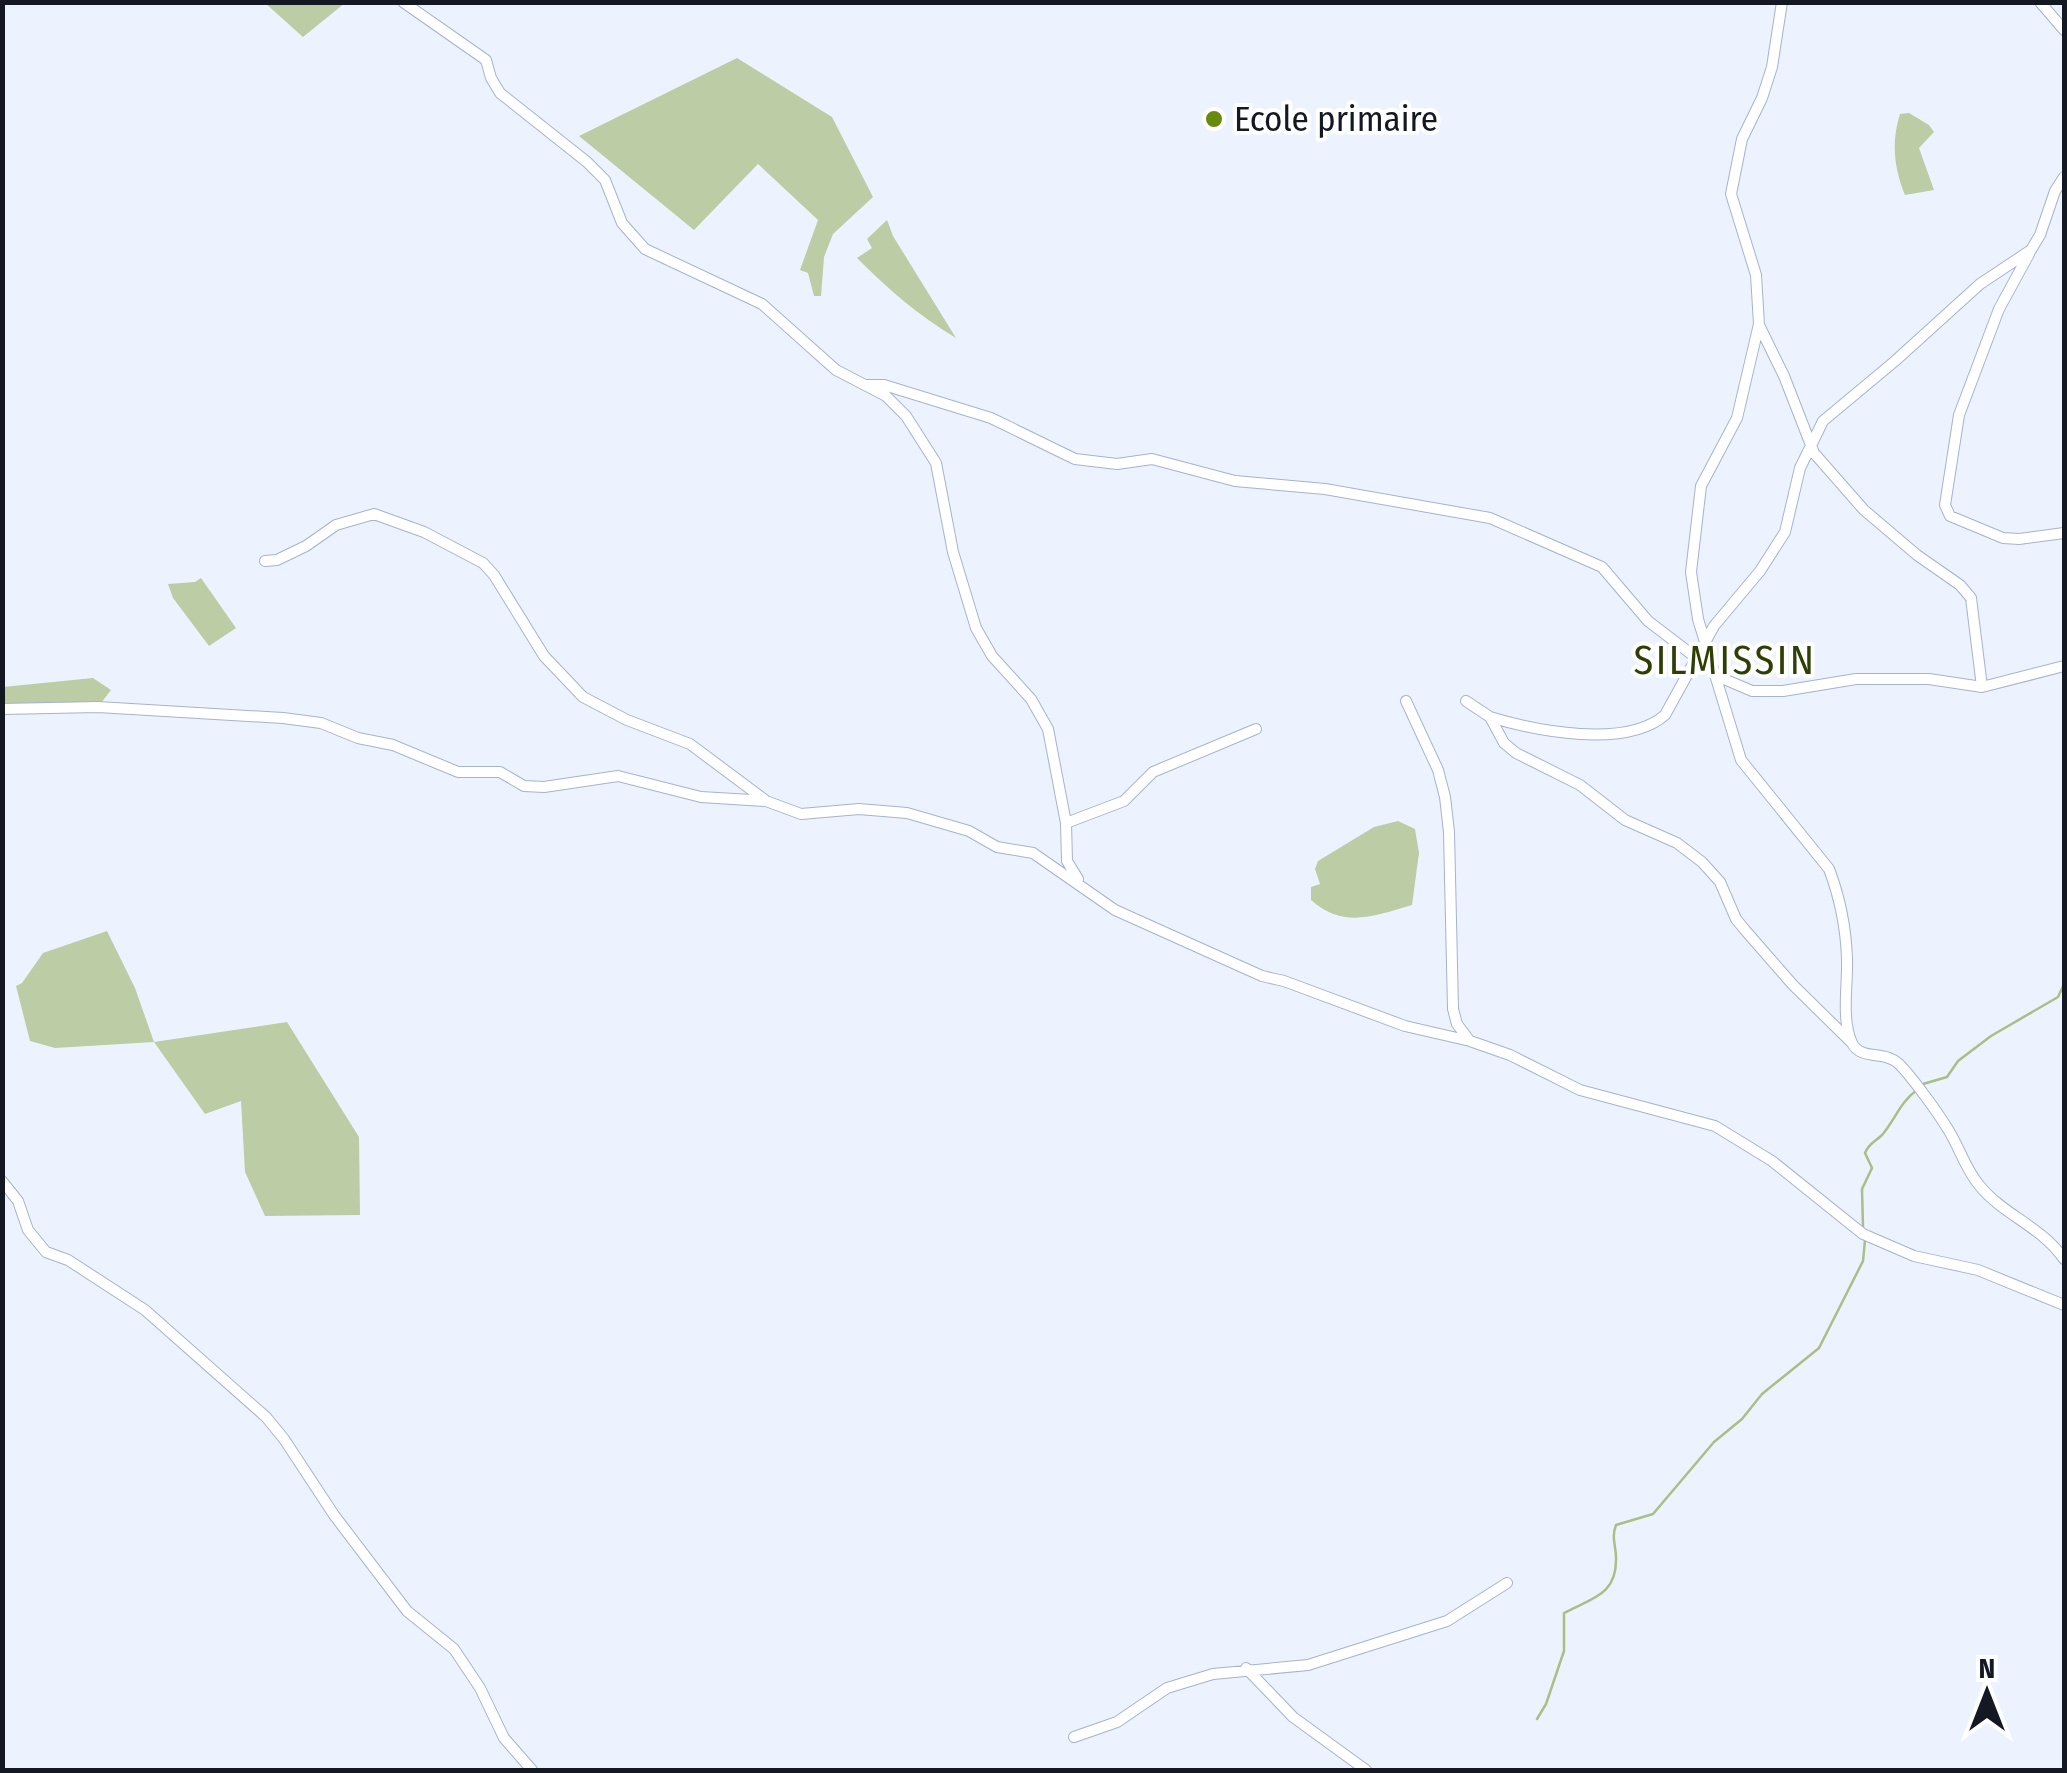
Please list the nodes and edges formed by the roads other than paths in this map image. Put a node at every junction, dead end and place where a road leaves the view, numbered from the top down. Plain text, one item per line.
1 (403, 2) edge
2 (1782, 2) edge
3 (2040, 2) edge
4 (2064, 30) edge
5 (2064, 177) edge
6 (2031, 250) junction
7 (1758, 324) junction
8 (867, 385) junction
9 (1810, 447) junction
10 (2064, 533) edge
11 (265, 561) dead end
12 (1706, 642) junction
13 (1696, 658) junction
14 (2064, 666) edge
15 (1713, 670) junction
16 (1982, 686) junction
17 (1406, 701) dead end
18 (1466, 701) dead end
19 (4, 709) edge
20 (1490, 718) junction
21 (1256, 729) dead end
22 (766, 801) junction
23 (1066, 824) junction
24 (1085, 888) junction
25 (1470, 1041) junction
26 (1852, 1043) junction
27 (2, 1180) edge
28 (2064, 1259) edge
29 (2064, 1306) edge
30 (1507, 1583) dead end
31 (1246, 1668) junction
32 (1074, 1737) dead end
33 (532, 1770) edge
34 (1366, 1770) edge

1 - 8 street
2 - 7 street
3 - 4 street
5 - 6 street
6 - 9 street
6 - 10 street
7 - 9 street
7 - 12 street
8 - 13 street
8 - 23 street
9 - 12 street
9 - 16 street
11 - 22 street
12 - 13 street
12 - 15 street
13 - 15 street
13 - 20 street
14 - 16 street
15 - 16 street
15 - 26 street
17 - 25 street
18 - 20 street
19 - 22 street
20 - 26 street
21 - 23 street
22 - 24 street
23 - 24 street
24 - 25 street
25 - 29 street
26 - 28 street
27 - 33 street
30 - 31 street
31 - 32 street
31 - 34 street

